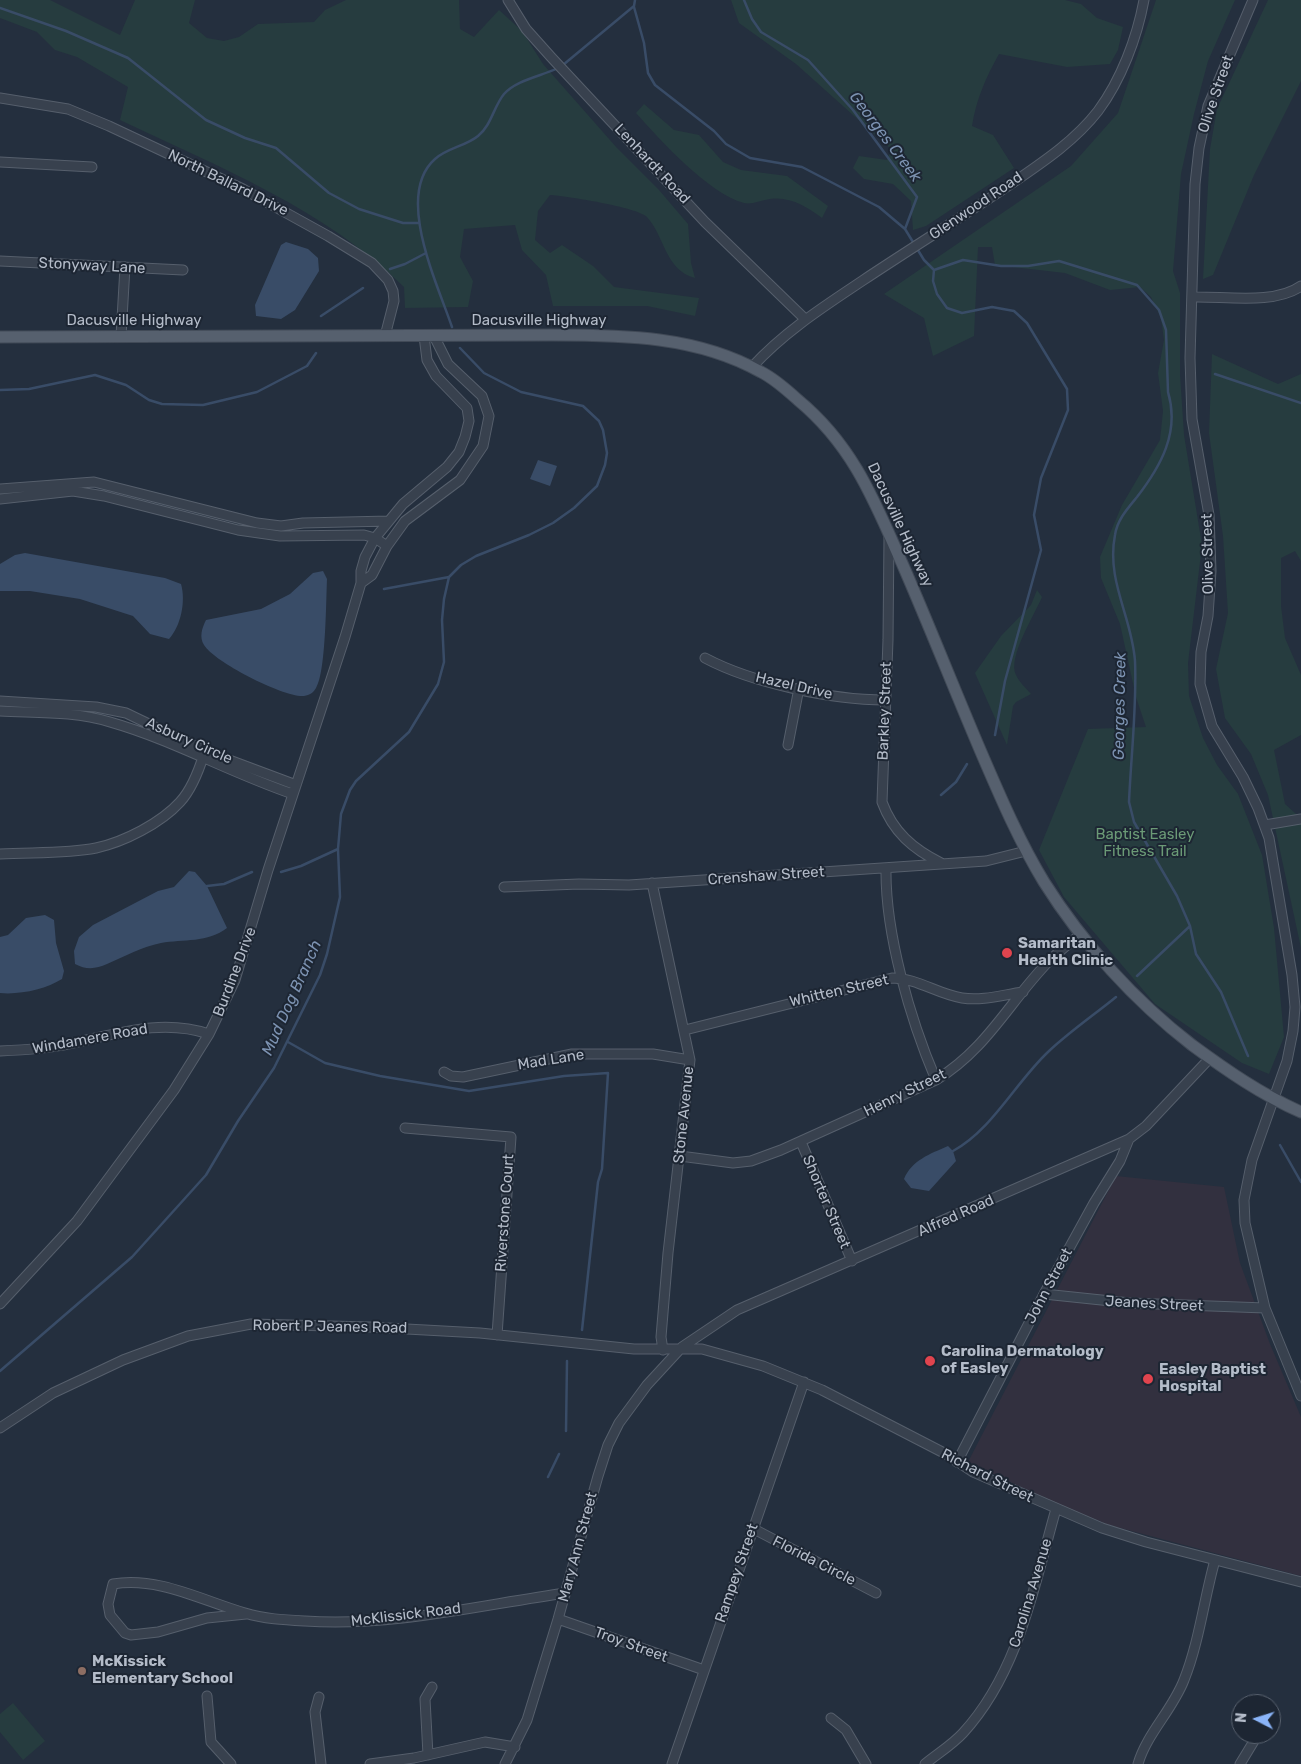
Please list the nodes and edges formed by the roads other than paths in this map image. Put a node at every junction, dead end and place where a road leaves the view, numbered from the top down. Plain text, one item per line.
1 (508, 0) edge
2 (1144, 0) edge
3 (1253, 0) edge
4 (0, 98) edge
5 (0, 162) edge
6 (92, 167) dead end
7 (0, 261) edge
8 (125, 267) junction
9 (183, 270) dead end
10 (1301, 286) edge
11 (1192, 297) junction
12 (806, 319) junction
13 (121, 336) junction
14 (385, 336) junction
15 (429, 336) junction
16 (0, 337) edge
17 (752, 367) junction
18 (51, 484) junction
19 (110, 486) junction
20 (20, 487) junction
21 (0, 488) edge
22 (52, 494) junction
23 (153, 496) junction
24 (108, 497) junction
25 (21, 498) junction
26 (0, 499) edge
27 (149, 508) junction
28 (238, 518) junction
29 (389, 521) junction
30 (281, 526) junction
31 (234, 529) junction
32 (889, 533) junction
33 (280, 536) junction
34 (375, 538) junction
35 (387, 546) junction
36 (361, 583) junction
37 (705, 658) dead end
38 (799, 688) junction
39 (885, 700) junction
40 (0, 701) edge
41 (32, 703) junction
42 (79, 710) junction
43 (0, 711) edge
44 (32, 713) junction
45 (788, 745) dead end
46 (204, 755) junction
47 (296, 785) junction
48 (293, 794) junction
49 (1301, 819) edge
50 (1265, 825) junction
51 (1026, 851) junction
52 (0, 854) edge
53 (941, 864) junction
54 (886, 868) junction
55 (652, 883) junction
56 (504, 887) dead end
57 (1081, 934) junction
58 (903, 978) junction
59 (1023, 992) junction
60 (685, 1030) junction
61 (209, 1034) junction
62 (0, 1051) edge
63 (1210, 1058) junction
64 (690, 1060) junction
65 (444, 1072) dead end
66 (936, 1080) junction
67 (1274, 1099) junction
68 (1301, 1112) edge
69 (405, 1128) dead end
70 (1129, 1139) junction
71 (800, 1142) junction
72 (680, 1156) junction
73 (852, 1262) junction
74 (1044, 1294) junction
75 (0, 1304) edge
76 (1265, 1308) junction
77 (497, 1335) junction
78 (682, 1347) junction
79 (662, 1350) junction
80 (804, 1382) junction
81 (1301, 1396) edge
82 (0, 1428) edge
83 (958, 1462) junction
84 (1056, 1509) junction
85 (752, 1528) junction
86 (1215, 1560) junction
87 (1301, 1582) edge
88 (566, 1593) junction
89 (876, 1593) dead end
90 (246, 1614) junction
91 (558, 1619) junction
92 (704, 1670) junction
93 (432, 1687) dead end
94 (207, 1696) dead end
95 (319, 1698) dead end
96 (832, 1718) dead end
97 (1252, 1744) edge
98 (515, 1747) junction
99 (428, 1755) junction
100 (230, 1764) edge
101 (321, 1764) edge
102 (370, 1764) edge
103 (504, 1764) edge
104 (672, 1764) edge
105 (866, 1764) edge
106 (924, 1764) edge
107 (1138, 1764) edge
108 (1240, 1764) edge

1 - 12 street, Lenhardt Road
2 - 12 street, Glenwood Road
3 - 11 street, Olive Street
4 - 14 street, North Ballard Drive
5 - 6 street
7 - 8 street, Stonyway Lane
8 - 9 street, Stonyway Lane
8 - 13 street
10 - 11 street
11 - 50 street, Olive Street
12 - 17 street, Glenwood Road
13 - 14 main road, Dacusville Highway
13 - 16 main road, Dacusville Highway
14 - 15 main road, Dacusville Highway
15 - 17 main road, Dacusville Highway
15 - 29 street, Burdine Drive
15 - 35 street, Burdine Drive
17 - 32 main road, Dacusville Highway
18 - 19 street
18 - 20 street
18 - 22 street
19 - 23 street
19 - 24 street
20 - 21 street
20 - 25 street
22 - 24 street
22 - 25 street
23 - 27 street
23 - 28 street
24 - 27 street
25 - 26 street
27 - 31 street
28 - 30 street
28 - 31 street
29 - 30 street
29 - 34 street, Burdine Drive
30 - 33 street
31 - 33 street
32 - 39 street, Barkley Street
32 - 51 main road, Dacusville Highway
33 - 34 street
34 - 35 street
34 - 36 street, Burdine Drive
35 - 36 street, Burdine Drive
36 - 47 street, Burdine Drive
37 - 38 street, Hazel Drive
38 - 39 street, Hazel Drive
38 - 45 street
39 - 53 street, Barkley Street
40 - 41 street, Asbury Circle
41 - 42 street, Asbury Circle
41 - 44 street
42 - 44 street, Asbury Circle
42 - 46 street, Asbury Circle
42 - 46 street, Asbury Circle
43 - 44 street, Asbury Circle
46 - 47 street, Asbury Circle
46 - 48 street, Asbury Circle
46 - 52 street
47 - 48 street, Burdine Drive
48 - 61 street, Burdine Drive
49 - 50 street
50 - 67 street, Olive Street
51 - 53 street, Crenshaw Street
51 - 57 main road, Dacusville Highway
53 - 54 street, Crenshaw Street
54 - 55 street, Crenshaw Street
54 - 58 street
55 - 56 street, Crenshaw Street
55 - 60 street, Stone Avenue
57 - 59 street, Henry Street
57 - 63 main road, Dacusville Highway
58 - 59 street, Whitten Street
58 - 60 street, Whitten Street
58 - 66 street
59 - 66 street, Henry Street
60 - 64 street, Stone Avenue
61 - 62 street, Windamere Road
61 - 75 street, Burdine Drive
63 - 67 main road, Dacusville Highway
63 - 70 street, Alfred Road
64 - 65 street, Mad Lane
64 - 72 street, Stone Avenue
66 - 71 street, Henry Street
67 - 68 main road, Dacusville Highway
67 - 76 street, Olive Street
69 - 77 street, Riverstone Court
70 - 73 street, Alfred Road
70 - 74 street, John Street
71 - 72 street, Henry Street
71 - 73 street, Shorter Street
72 - 79 street, Stone Avenue
73 - 78 street, Alfred Road
74 - 76 street, Jeanes Street
74 - 83 street, John Street
76 - 81 street, Olive Street
77 - 79 street, Robert P Jeanes Road
77 - 82 street, Robert P Jeanes Road
78 - 79 street, Robert P Jeanes Road
78 - 80 street, Richard Street
78 - 88 street, Mary Ann Street
80 - 83 street, Richard Street
80 - 85 street, Rampey Street
83 - 84 street, Richard Street
84 - 86 street, Richard Street
84 - 106 street, Carolina Avenue
85 - 89 street, Florida Circle
85 - 92 street, Rampey Street
86 - 87 street, Richard Street
86 - 107 street
88 - 90 street, McKlissick Road
88 - 91 street, Mary Ann Street
90 - 90 street, McKlissick Road
91 - 92 street, Troy Street
91 - 98 street, Mary Ann Street
92 - 104 street, Rampey Street
93 - 99 street
94 - 100 street
95 - 101 street
96 - 105 street
97 - 108 street
98 - 99 street
98 - 103 street, Mary Ann Street
99 - 102 street

